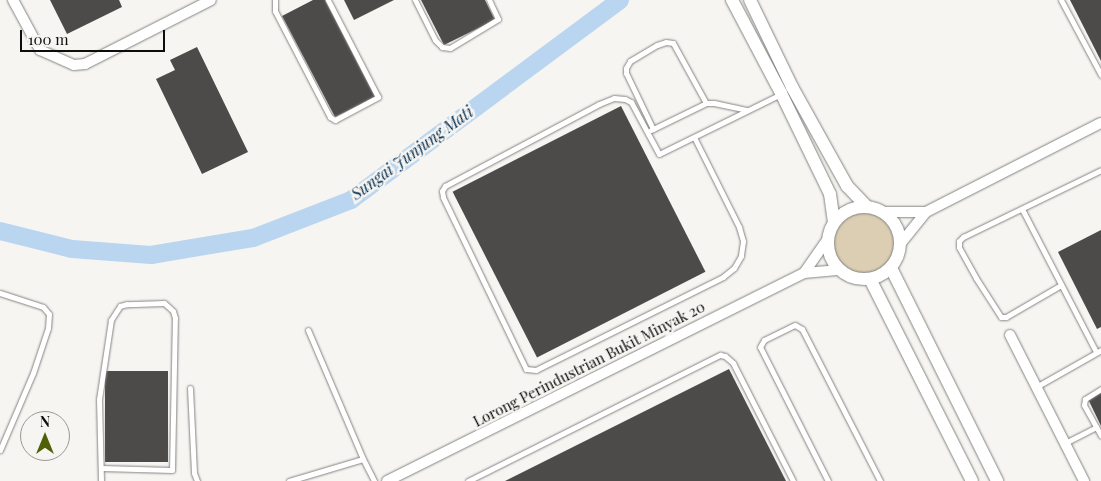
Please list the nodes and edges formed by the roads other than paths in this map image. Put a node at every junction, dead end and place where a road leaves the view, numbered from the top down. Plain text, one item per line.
1 (13, 0) edge
2 (211, 0) edge
3 (328, 0) edge
4 (415, 0) edge
5 (489, 0) edge
6 (732, 0) edge
7 (750, 0) edge
8 (1062, 0) edge
9 (277, 1) edge
10 (1101, 75) edge
11 (786, 90) junction
12 (706, 103) junction
13 (642, 108) junction
14 (746, 110) junction
15 (636, 111) junction
16 (1101, 123) edge
17 (653, 129) junction
18 (647, 132) junction
19 (694, 136) junction
20 (1099, 171) edge
21 (866, 206) junction
22 (1022, 209) junction
23 (884, 212) junction
24 (926, 212) junction
25 (834, 222) junction
26 (827, 240) junction
27 (901, 244) junction
28 (891, 268) junction
29 (840, 270) junction
30 (804, 273) junction
31 (870, 279) junction
32 (1061, 285) junction
33 (0, 293) edge
34 (308, 330) dead end
35 (1010, 335) dead end
36 (1098, 351) edge
37 (1036, 387) junction
38 (190, 388) dead end
39 (1101, 389) edge
40 (1096, 427) junction
41 (1101, 436) edge
42 (1065, 443) junction
43 (0, 450) edge
44 (363, 459) junction
45 (101, 468) junction
46 (101, 481) edge
47 (197, 481) edge
48 (289, 481) edge
49 (374, 481) edge
50 (387, 481) edge
51 (468, 481) edge
52 (793, 481) edge
53 (828, 481) edge
54 (880, 481) edge
55 (972, 481) edge
56 (997, 481) edge
57 (1084, 481) edge

1 - 2 street
3 - 9 lane
4 - 5 lane
6 - 11 street
7 - 11 street
8 - 10 lane
11 - 14 lane
11 - 21 street
11 - 25 street
12 - 13 lane
12 - 14 lane
12 - 17 lane
13 - 15 lane
13 - 17 lane
14 - 19 lane
15 - 18 lane
15 - 19 lane
16 - 24 street
17 - 18 lane
18 - 19 lane
20 - 22 lane
21 - 23 street
21 - 25 street
22 - 32 lane
22 - 32 lane
23 - 24 street
23 - 27 street
24 - 27 street
25 - 26 street
26 - 29 street
26 - 30 street
27 - 28 street
28 - 31 street
28 - 56 street
29 - 30 street
29 - 31 street
30 - 50 street, Lorong Perindustrian Bukit Minyak 20
31 - 55 street
32 - 36 lane
33 - 43 lane
34 - 44 lane
35 - 37 street
36 - 37 lane
37 - 42 street
38 - 47 lane
39 - 40 lane
40 - 41 lane
40 - 42 lane
42 - 57 street
44 - 48 lane
44 - 49 lane
45 - 45 lane
45 - 46 lane
51 - 52 lane
53 - 54 lane

